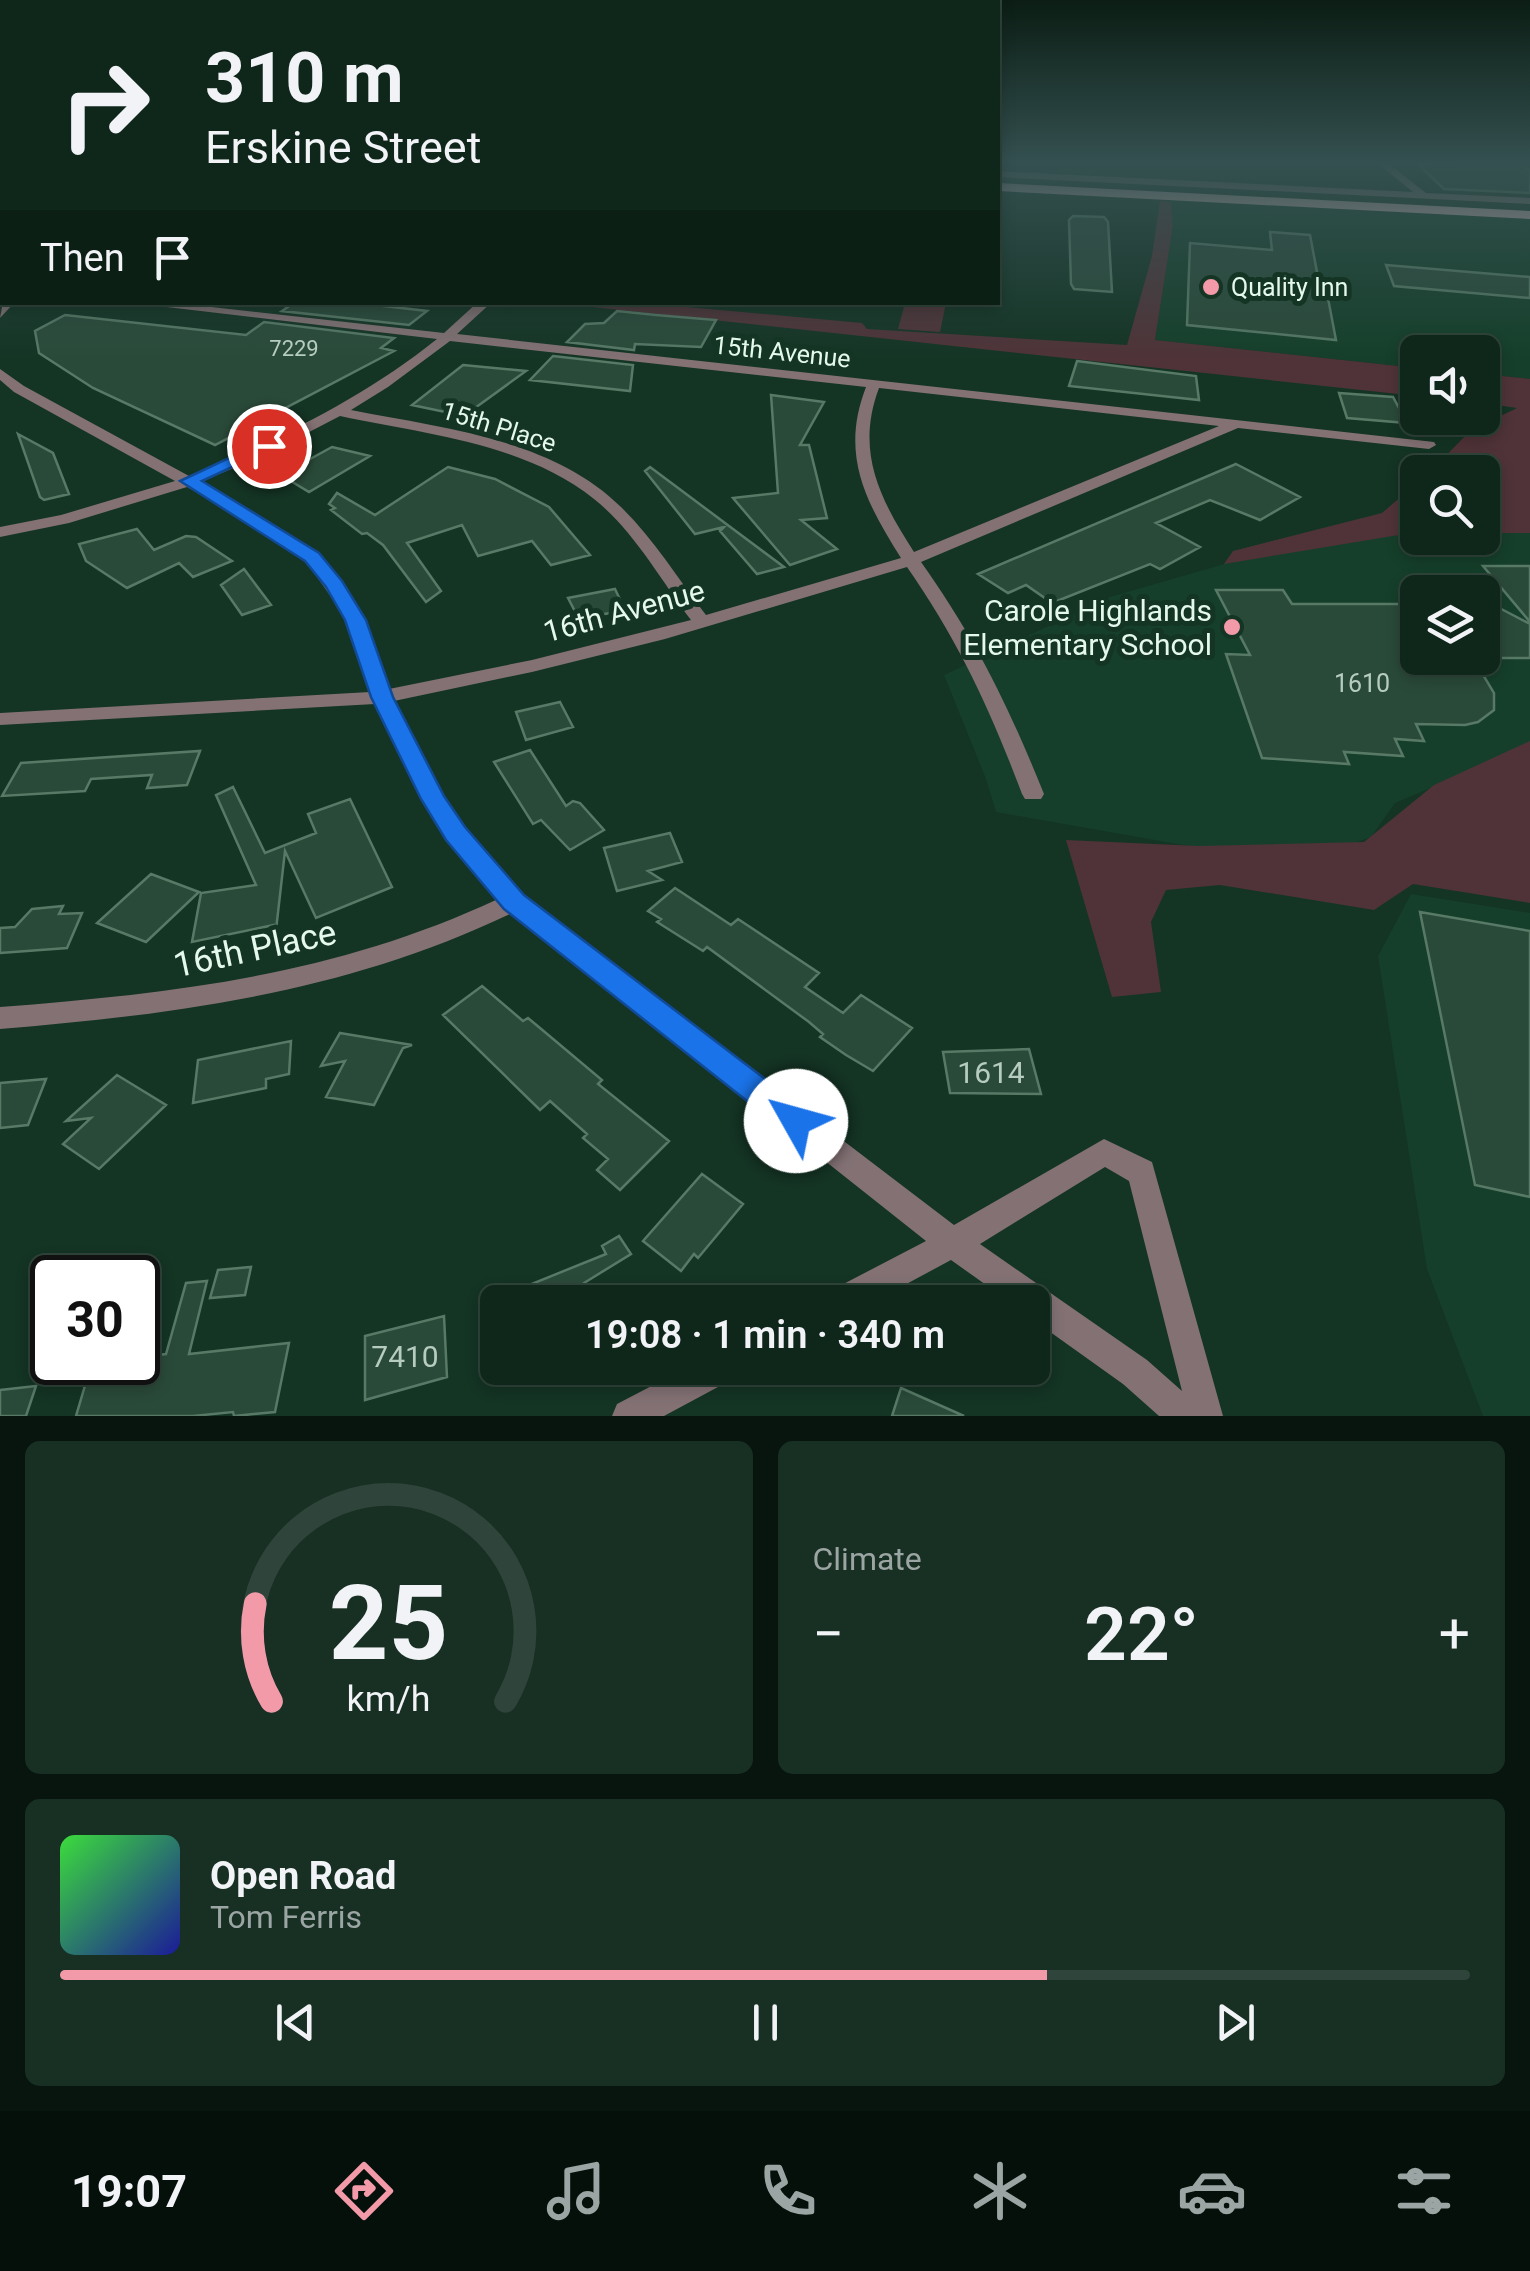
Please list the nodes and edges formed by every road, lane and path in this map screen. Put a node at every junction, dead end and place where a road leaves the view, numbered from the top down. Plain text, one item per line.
1 (157, 305) edge
2 (483, 305) edge
3 (449, 338) junction
4 (0, 373) edge
5 (874, 384) junction
6 (336, 410) junction
7 (1232, 426) junction
8 (1430, 445) dead end
9 (189, 481) junction
10 (0, 532) edge
11 (911, 560) junction
12 (702, 622) junction
13 (382, 697) junction
14 (0, 719) edge
15 (1033, 794) dead end
16 (514, 902) junction
17 (0, 1018) edge
18 (953, 1243) junction
19 (873, 1285) edge
20 (687, 1385) edge
21 (628, 1416) edge
22 (1186, 1416) edge
23 (1206, 1416) edge

1 - 3 street, 15th Avenue
2 - 3 street
3 - 5 street, 15th Avenue
3 - 6 street
4 - 9 street
5 - 7 street, 15th Avenue
5 - 11 street
6 - 9 street
6 - 12 street, 15th Place
7 - 8 street, 15th Avenue
7 - 11 street, 16th Avenue
9 - 10 street
9 - 13 street
11 - 12 street, 16th Avenue
11 - 15 street
12 - 13 street, 16th Avenue
13 - 14 street, 16th Avenue
13 - 16 street
16 - 17 street, 16th Place
16 - 18 street
18 - 19 street
18 - 22 street
18 - 23 street
20 - 21 street

